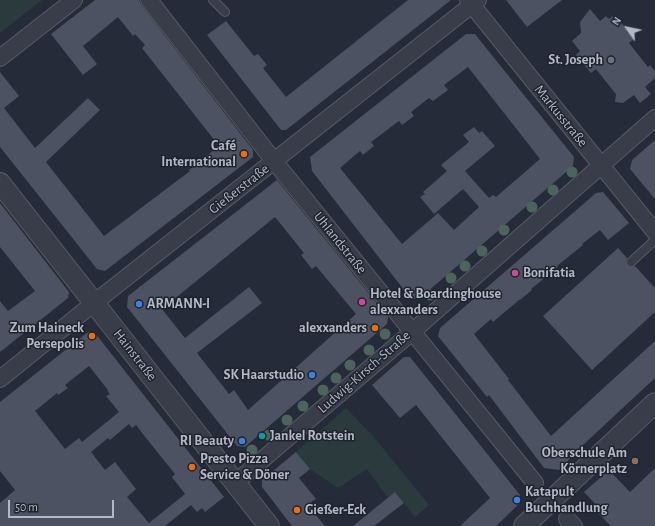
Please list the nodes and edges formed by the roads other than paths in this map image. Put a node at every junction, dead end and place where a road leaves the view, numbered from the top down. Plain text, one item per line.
1 (74, 0) edge
2 (213, 0) edge
3 (151, 1) edge
4 (472, 2) edge
5 (225, 12) dead end
6 (0, 58) edge
7 (655, 118) edge
8 (274, 161) junction
9 (600, 165) junction
10 (0, 183) edge
11 (655, 232) edge
12 (655, 240) edge
13 (631, 262) dead end
14 (94, 303) junction
15 (412, 332) junction
16 (0, 379) edge
17 (655, 403) edge
18 (235, 483) junction
19 (535, 483) dead end
20 (269, 526) edge
21 (524, 526) edge

1 - 6 street
2 - 5 lane
3 - 8 street, Uhlandstraße
4 - 8 street, Gießerstraße
4 - 9 street, Markusstraße
7 - 9 street, Ludwig-Kirsch-Straße
8 - 14 street, Gießerstraße
8 - 15 street, Uhlandstraße
9 - 11 street, Markusstraße
9 - 15 street, Ludwig-Kirsch-Straße
10 - 14 street, Hainstraße
12 - 13 lane
14 - 16 street, Gießerstraße
14 - 18 street, Hainstraße
15 - 18 street, Ludwig-Kirsch-Straße
15 - 19 street, Uhlandstraße
17 - 21 street
18 - 20 street, Hainstraße

